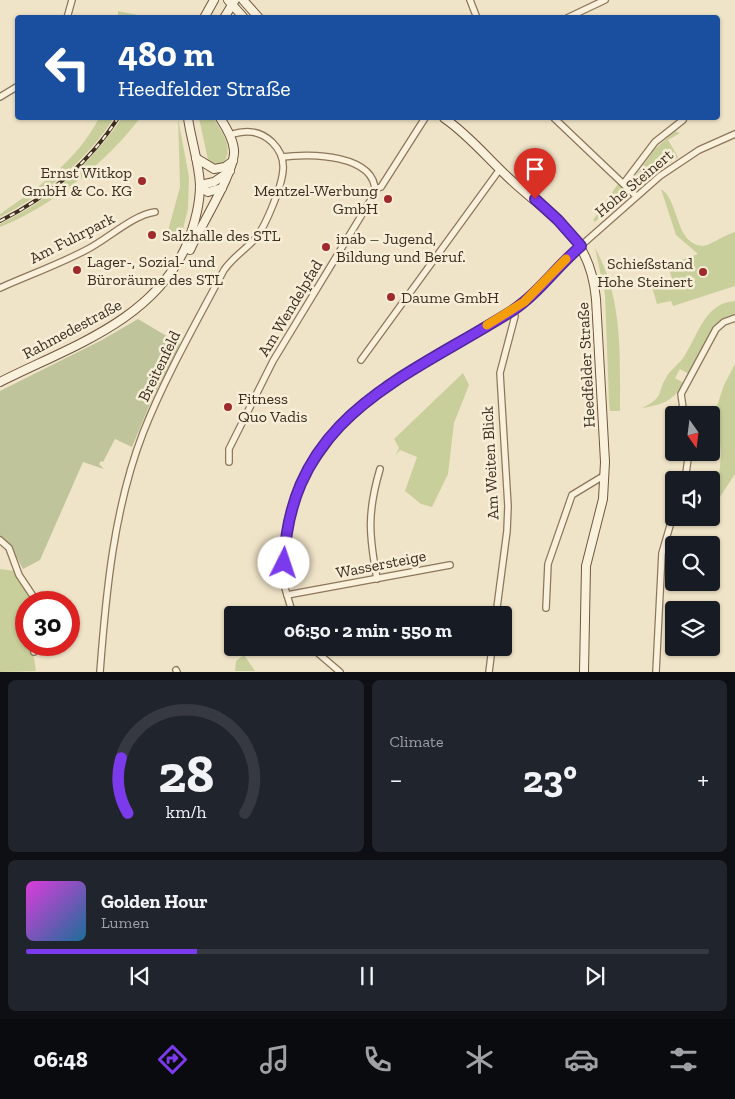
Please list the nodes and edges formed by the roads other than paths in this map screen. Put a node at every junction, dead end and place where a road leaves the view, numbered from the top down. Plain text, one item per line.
1 (72, 0) edge
2 (214, 0) edge
3 (243, 0) edge
4 (470, 0) edge
5 (605, 0) edge
6 (232, 2) edge
7 (68, 15) edge
8 (206, 15) edge
9 (226, 15) edge
10 (242, 15) edge
11 (257, 15) edge
12 (476, 15) edge
13 (573, 15) edge
14 (15, 88) edge
15 (0, 98) edge
16 (188, 120) edge
17 (221, 120) edge
18 (424, 120) edge
19 (447, 120) edge
20 (556, 120) edge
21 (683, 120) dead end
22 (735, 134) edge
23 (230, 135) junction
24 (282, 157) junction
25 (196, 158) junction
26 (233, 161) junction
27 (500, 169) junction
28 (231, 170) junction
29 (624, 183) junction
30 (200, 186) junction
31 (222, 188) junction
32 (375, 189) junction
33 (636, 196) junction
34 (155, 212) dead end
35 (581, 246) junction
36 (171, 274) junction
37 (0, 288) edge
38 (513, 310) junction
39 (735, 318) edge
40 (361, 360) dead end
41 (0, 382) edge
42 (682, 406) edge
43 (229, 462) dead end
44 (380, 469) dead end
45 (604, 475) junction
46 (670, 526) edge
47 (0, 540) edge
48 (450, 565) dead end
49 (377, 579) junction
50 (30, 591) edge
51 (287, 595) junction
52 (290, 606) edge
53 (497, 606) edge
54 (546, 608) dead end
55 (321, 656) edge
56 (491, 656) edge
57 (100, 672) edge
58 (340, 672) edge
59 (489, 672) edge
60 (584, 672) edge
61 (656, 672) edge

1 - 7 street
2 - 8 main road
3 - 11 main road
4 - 12 street
5 - 13 street
6 - 9 main road
6 - 10 main road
14 - 15 street
16 - 25 main road, Rahmedestraße
17 - 23 main road
18 - 32 street, Am Wendelpfad
19 - 27 main road, Heedfelder Straße
20 - 29 street
21 - 29 street
22 - 33 street, Hohe Steinert
23 - 24 street
23 - 26 main road
24 - 32 street
24 - 57 street, Breitenfeld
25 - 26 main road
25 - 30 main road, Rahmedestraße
26 - 28 main road
27 - 35 main road, Heedfelder Straße
27 - 40 street
28 - 30 main road
28 - 31 main road
29 - 33 street
30 - 31 main road
30 - 36 main road, Rahmedestraße
31 - 36 main road
32 - 43 street, Am Wendelpfad
33 - 35 street, Hohe Steinert
34 - 37 street, Am Fuhrpark
35 - 38 street
35 - 45 main road, Heedfelder Straße
36 - 41 main road, Rahmedestraße
38 - 51 street
38 - 53 street, Am Weiten Blick
39 - 42 street
44 - 49 street
45 - 54 street
45 - 60 main road, Heedfelder Straße
46 - 61 street
47 - 50 street
48 - 49 street, Wassersteige
49 - 51 street, Wassersteige
51 - 52 street
55 - 58 street
56 - 59 street

